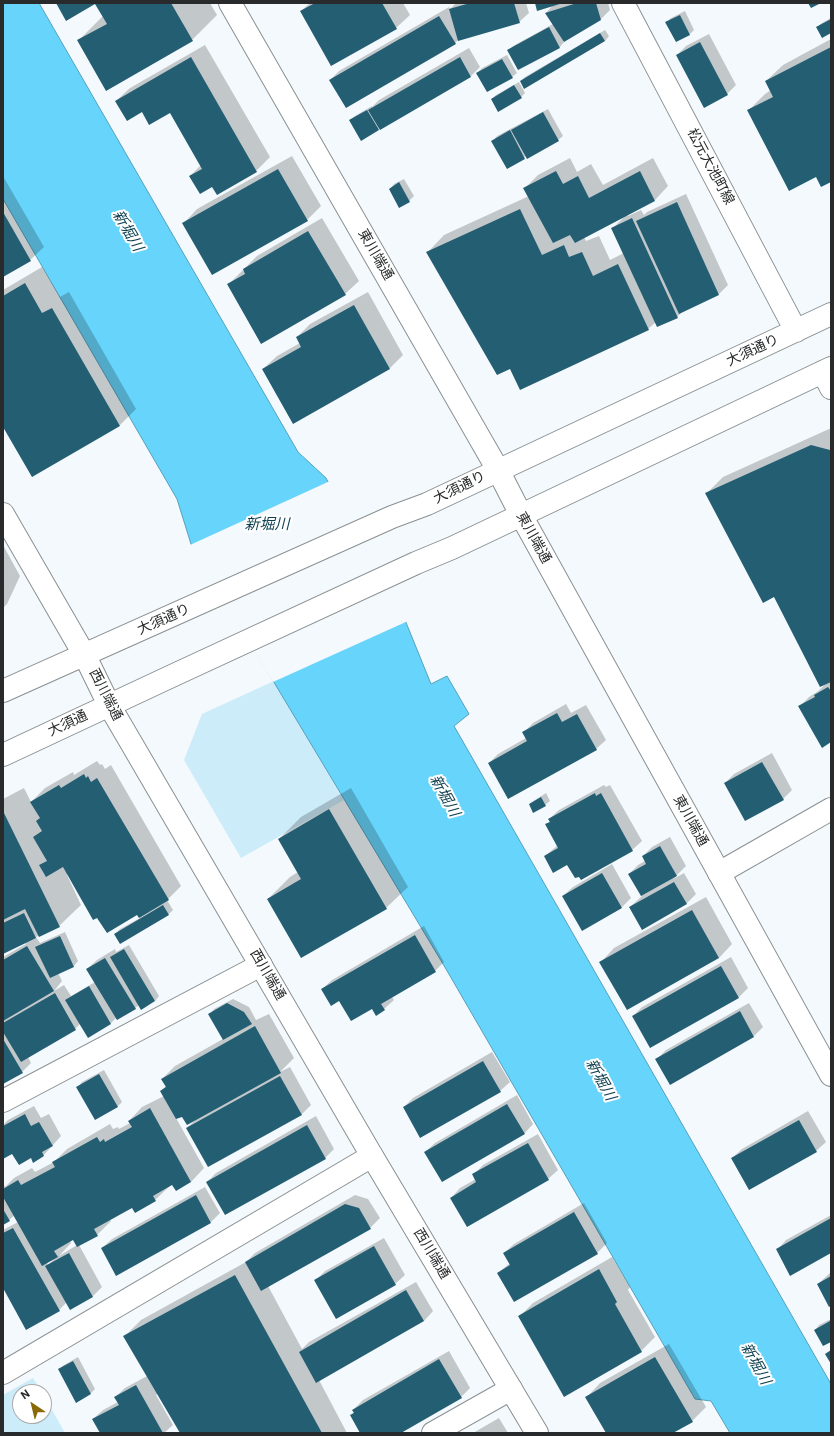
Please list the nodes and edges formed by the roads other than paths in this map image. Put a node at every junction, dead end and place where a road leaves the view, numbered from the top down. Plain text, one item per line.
1 (230, 3) edge
2 (624, 3) edge
3 (831, 314) edge
4 (796, 331) junction
5 (828, 376) edge
6 (498, 470) junction
7 (3, 514) edge
8 (521, 515) junction
9 (85, 656) junction
10 (3, 691) edge
11 (109, 705) junction
12 (3, 755) edge
13 (831, 809) edge
14 (719, 873) junction
15 (261, 965) junction
16 (831, 1075) edge
17 (3, 1101) edge
18 (372, 1156) junction
19 (3, 1373) edge
20 (511, 1389) junction
21 (432, 1433) edge
22 (537, 1433) edge

1 - 6 street, 東川端通
2 - 4 street, 松元大池町線
3 - 4 street, 大須通り
4 - 6 street, 大須通り
5 - 8 street
6 - 8 street, 東川端通
6 - 9 street, 大須通り
7 - 9 street, 西川端通
8 - 11 street, 大須通
8 - 14 street, 東川端通
9 - 10 street
9 - 11 street, 西川端通
11 - 12 street, 大須通
11 - 15 street, 西川端通
13 - 14 street
14 - 16 street, 東川端通
15 - 17 street
15 - 18 street, 西川端通
18 - 19 street
18 - 20 street, 西川端通
20 - 21 street
20 - 22 street, 西川端通

